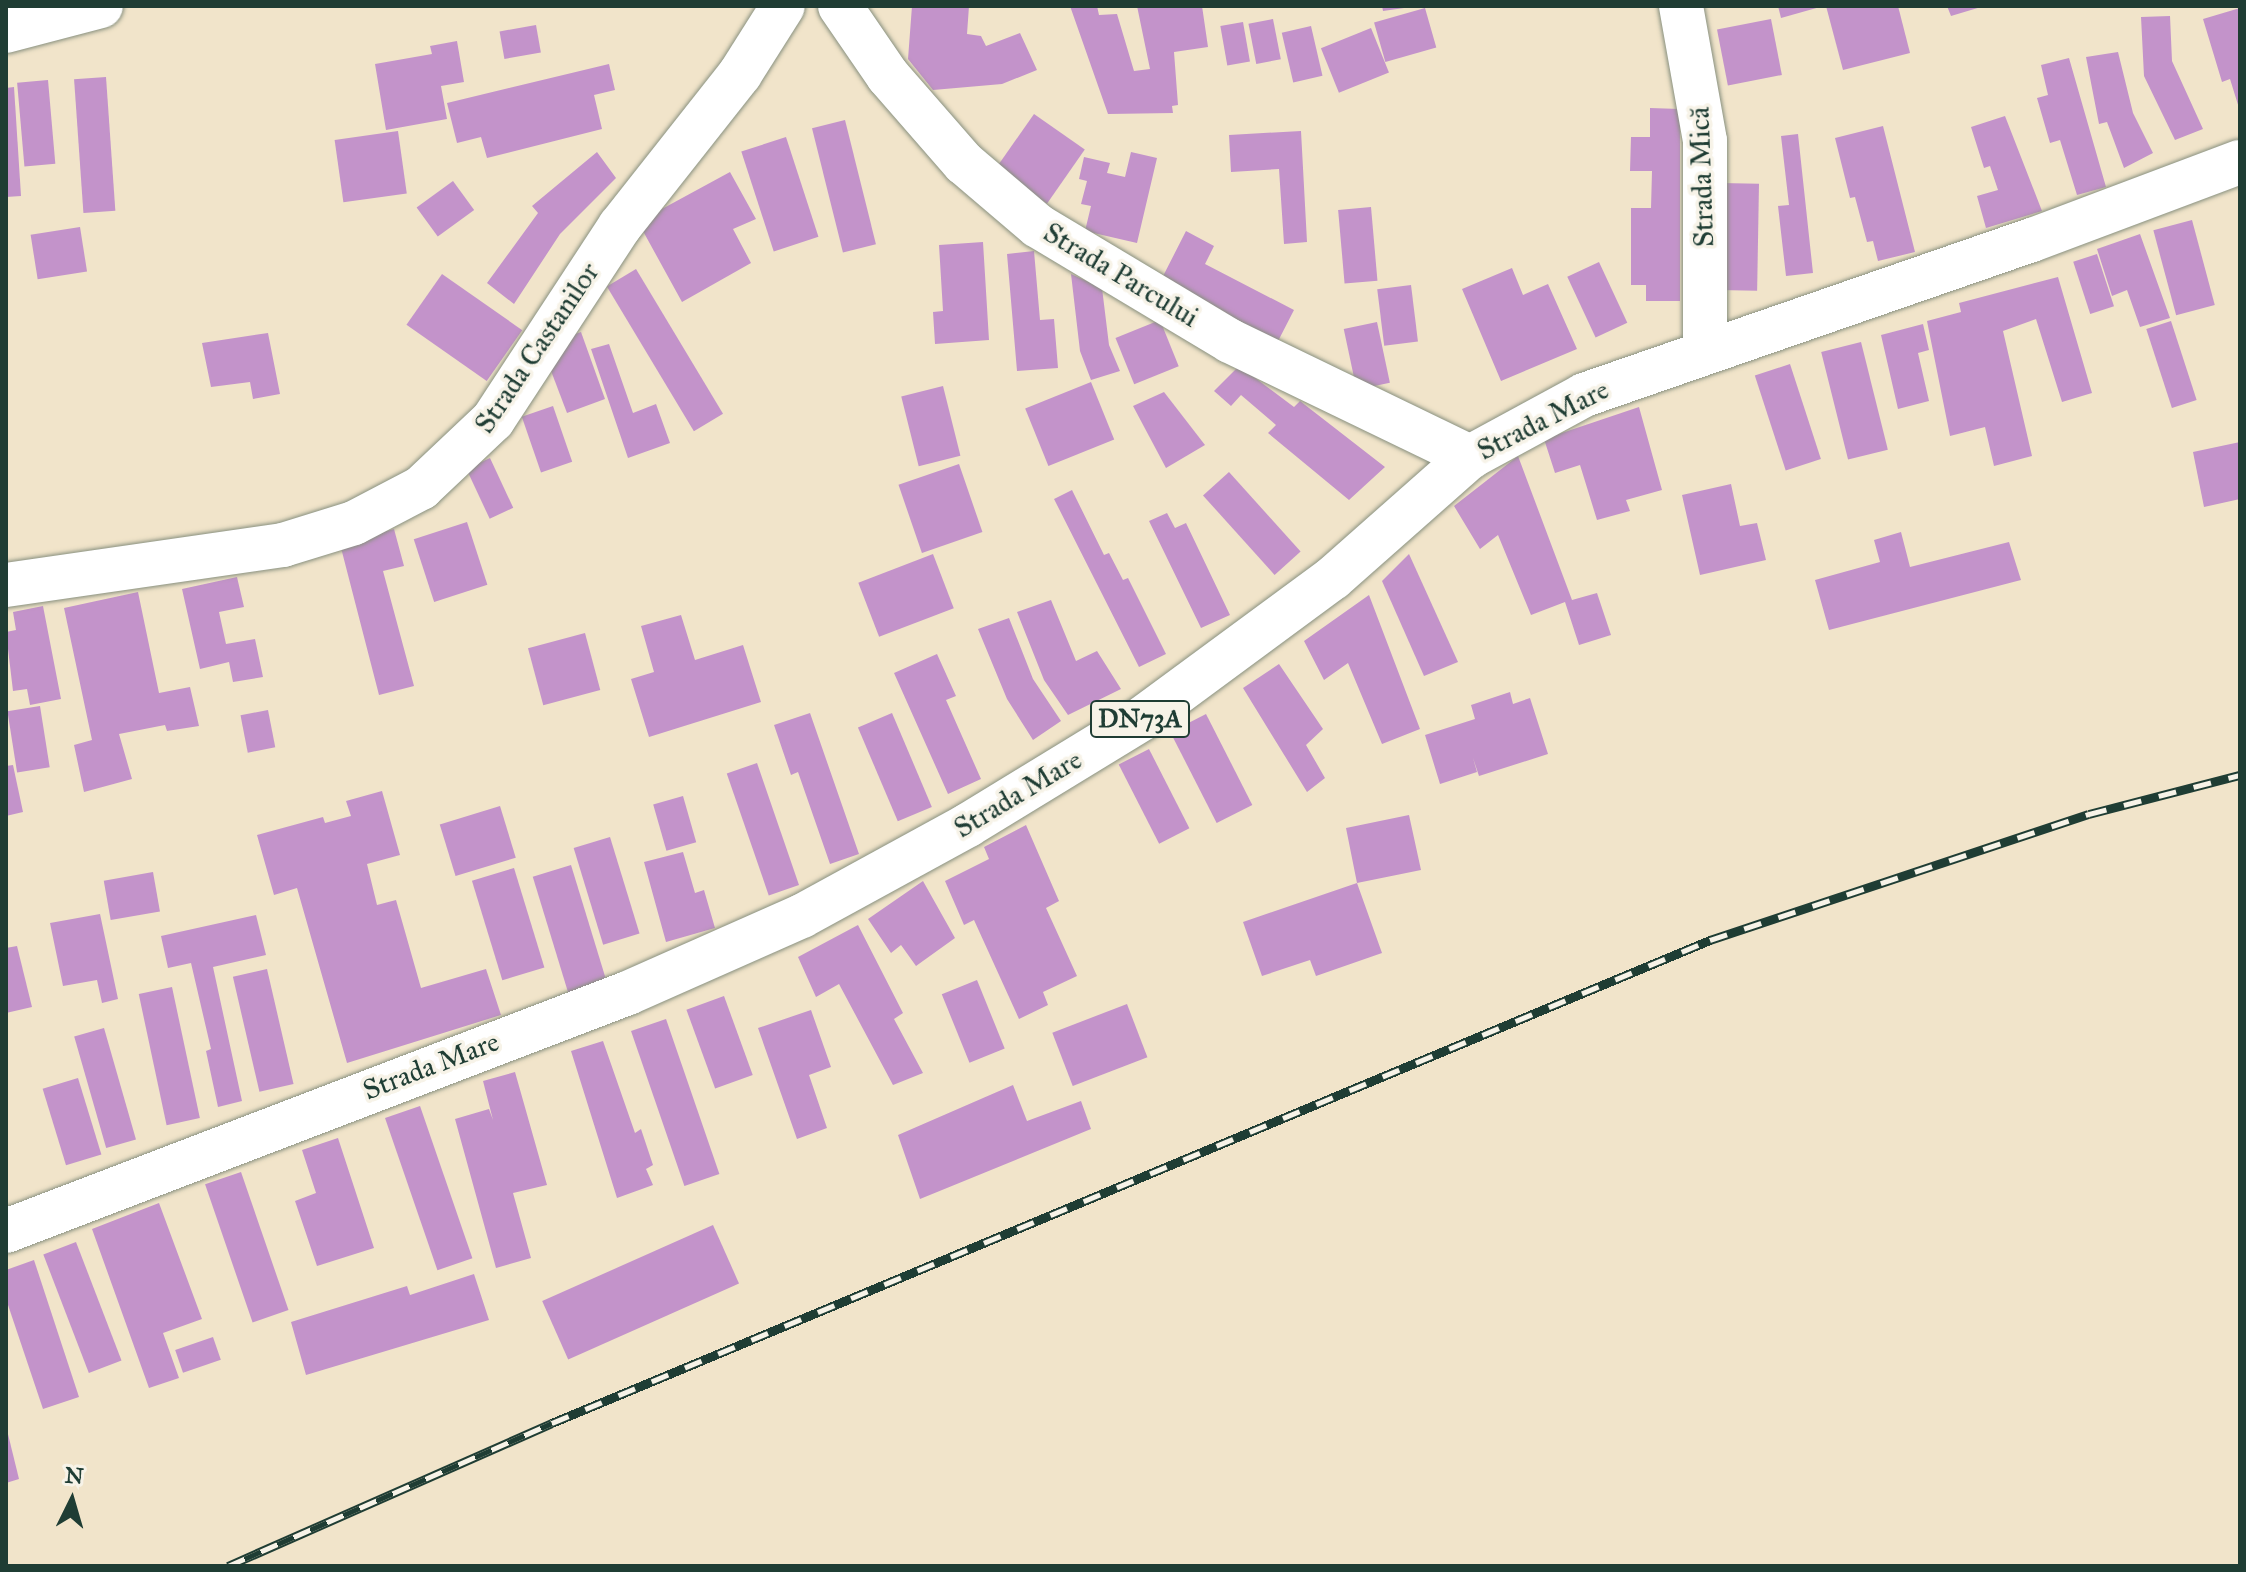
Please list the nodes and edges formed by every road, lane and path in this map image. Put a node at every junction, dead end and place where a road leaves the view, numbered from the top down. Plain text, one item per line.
1 (101, 6) edge
2 (783, 6) edge
3 (840, 6) edge
4 (1681, 6) edge
5 (6, 31) edge
6 (2240, 162) edge
7 (1705, 350) junction
8 (1470, 457) junction
9 (6, 585) edge
10 (6, 1231) edge

1 - 5 main road
2 - 9 main road, Strada Castanilor
3 - 8 main road, Strada Parcului
4 - 7 main road, Strada Mică
6 - 7 main road, Strada Mare / DN73A
7 - 8 main road, Strada Mare / DN73A
8 - 10 main road, Strada Mare / DN73A

